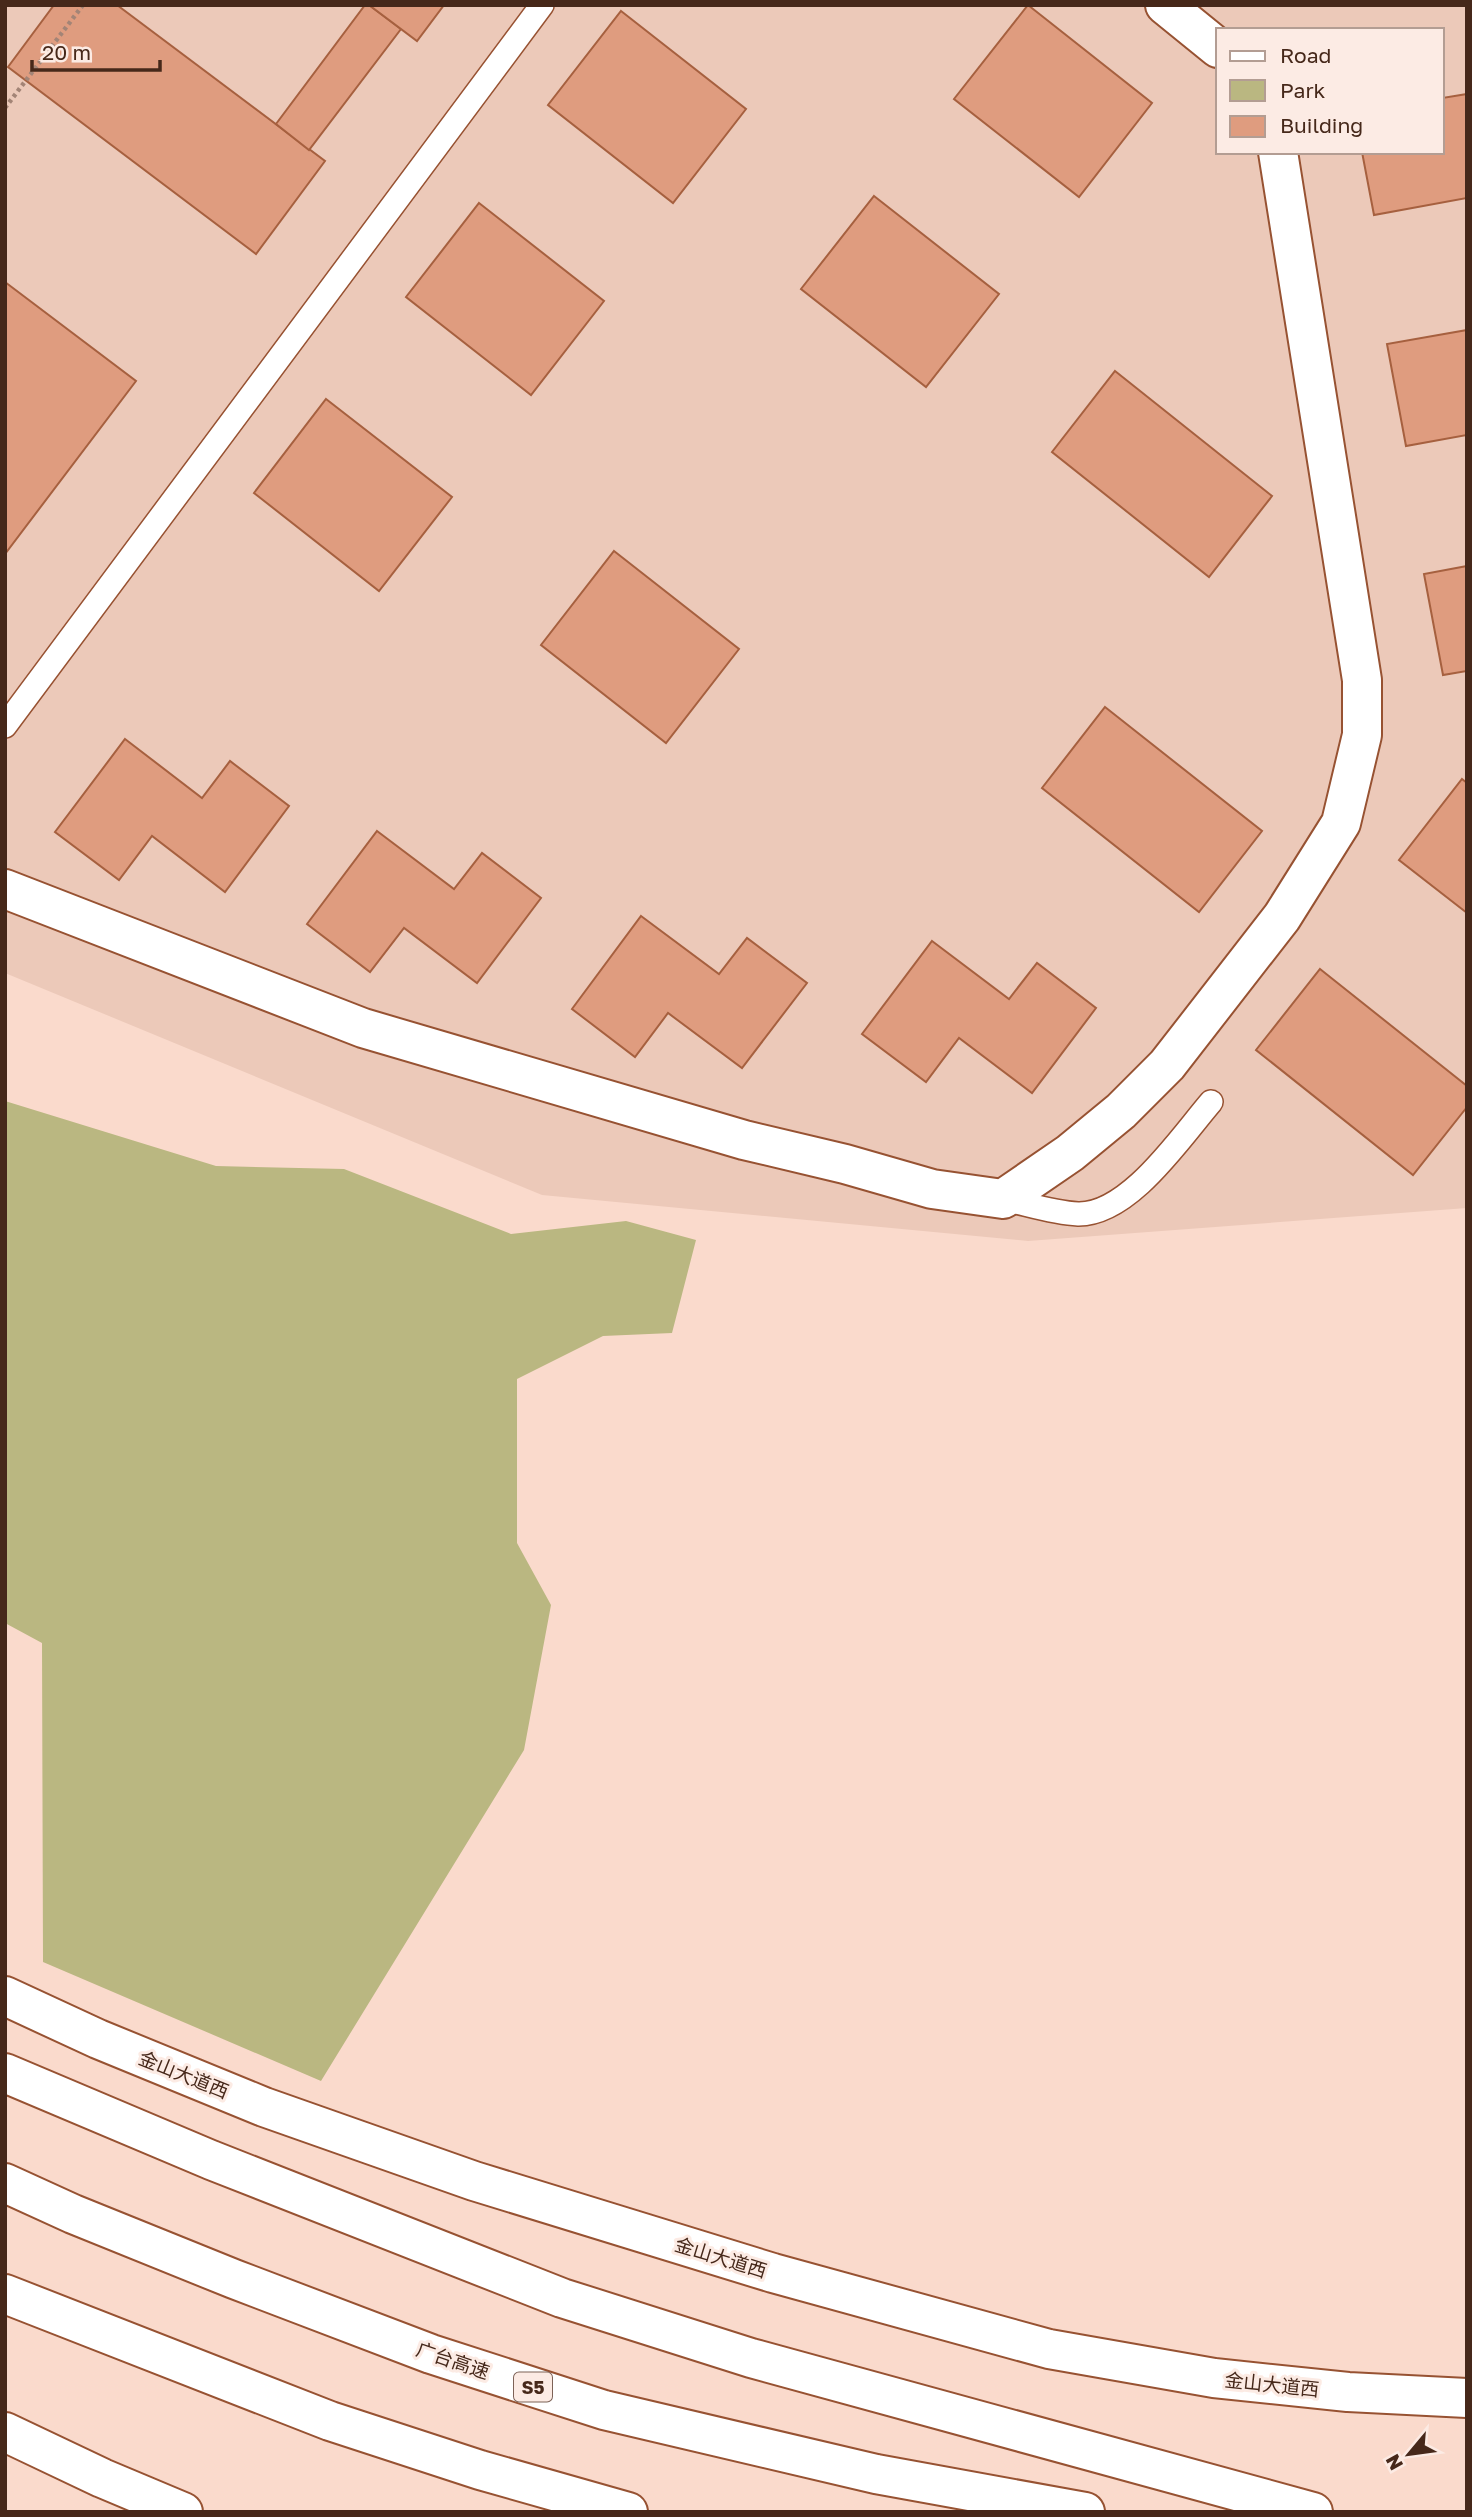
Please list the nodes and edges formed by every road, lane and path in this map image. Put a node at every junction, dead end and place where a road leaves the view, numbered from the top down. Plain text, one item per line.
1 (83, 5) edge
2 (542, 5) edge
3 (1165, 5) edge
4 (1216, 46) edge
5 (5, 108) edge
6 (1278, 154) edge
7 (5, 726) edge
8 (5, 889) edge
9 (1211, 1102) dead end
10 (1003, 1199) junction
11 (5, 1996) edge
12 (5, 2073) edge
13 (5, 2183) edge
14 (5, 2294) edge
15 (1467, 2398) edge
16 (5, 2432) edge
17 (183, 2512) edge
18 (628, 2512) edge
19 (1085, 2512) edge
20 (1313, 2512) edge

1 - 5 path
2 - 7 lane
3 - 4 main road
6 - 10 main road
8 - 10 main road
9 - 10 lane
11 - 15 main road, 金山大道西
12 - 20 main road
13 - 19 main road, 广台高速 / S5
14 - 18 main road
16 - 17 main road

